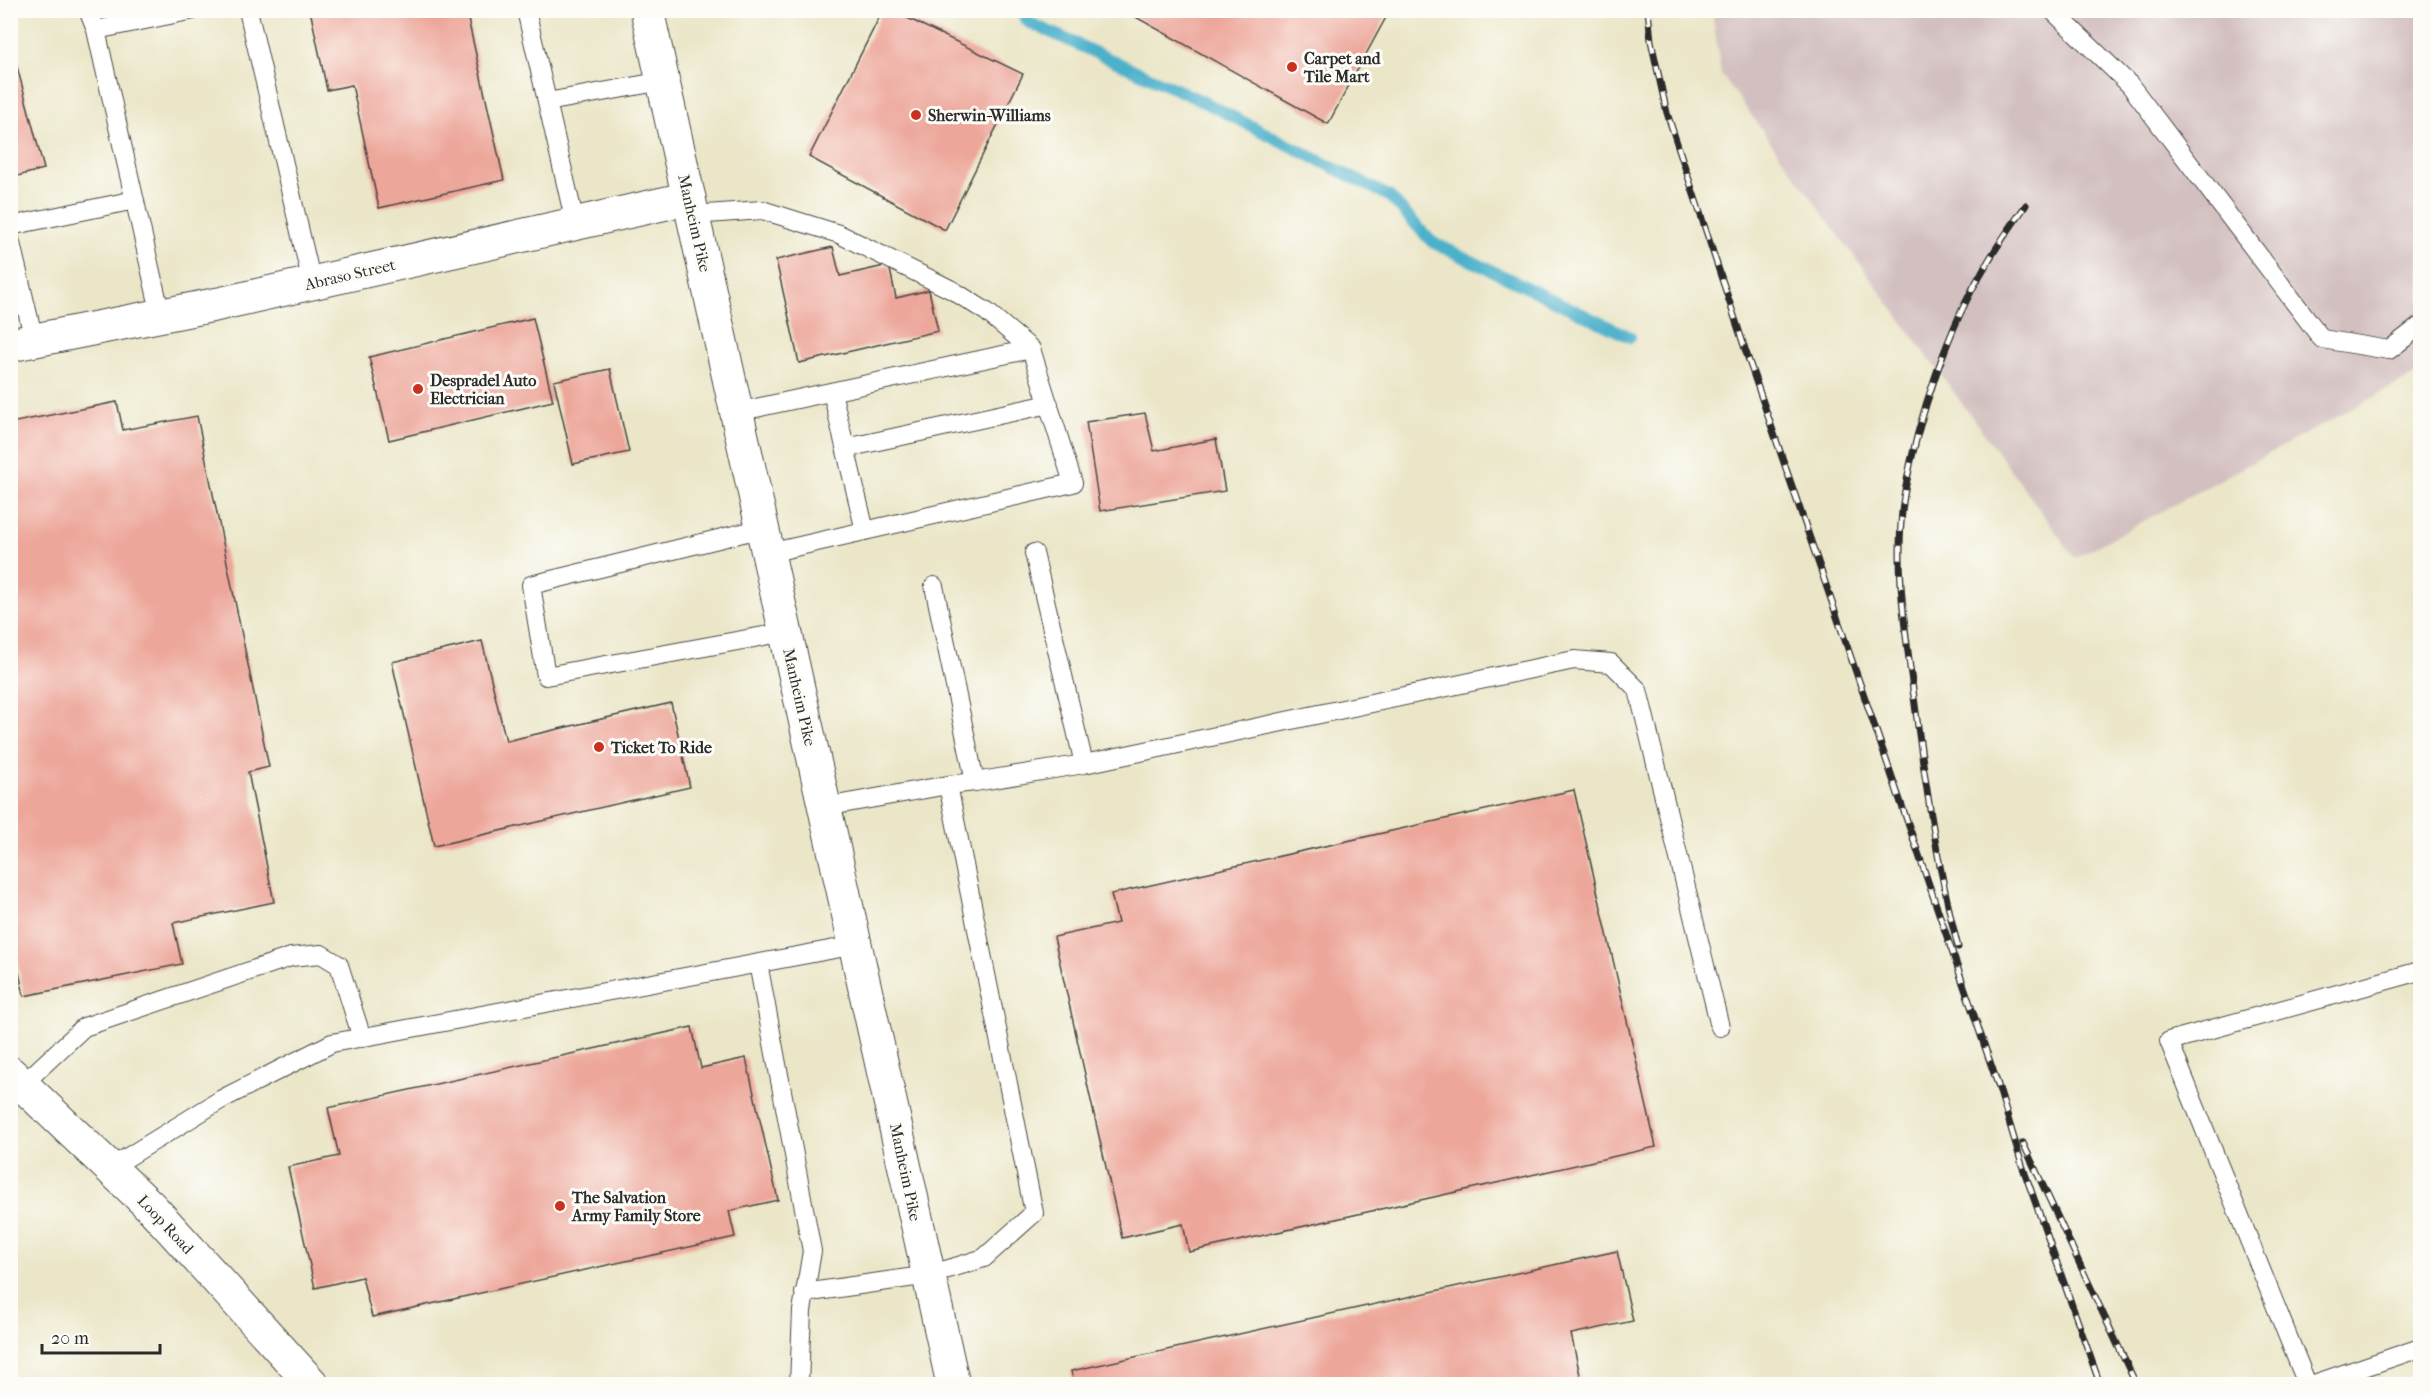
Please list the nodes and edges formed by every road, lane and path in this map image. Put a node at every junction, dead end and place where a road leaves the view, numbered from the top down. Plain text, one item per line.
1 (88, 10) edge
2 (194, 10) edge
3 (248, 10) edge
4 (526, 10) edge
5 (647, 10) edge
6 (2052, 10) edge
7 (96, 30) junction
8 (663, 81) junction
9 (548, 102) junction
10 (135, 200) junction
11 (691, 206) junction
12 (575, 224) junction
13 (10, 226) edge
14 (10, 239) edge
15 (312, 282) junction
16 (161, 316) junction
17 (2421, 326) edge
18 (22, 343) edge
19 (1032, 349) junction
20 (832, 392) junction
21 (1048, 405) junction
22 (737, 412) junction
23 (846, 448) junction
24 (865, 531) junction
25 (766, 541) junction
26 (1034, 552) dead end
27 (934, 586) dead end
28 (786, 632) junction
29 (1084, 764) junction
30 (975, 782) junction
31 (948, 785) junction
32 (825, 807) junction
33 (856, 945) junction
34 (758, 963) junction
35 (2421, 971) edge
36 (1720, 1027) dead end
37 (362, 1038) junction
38 (16, 1078) edge
39 (110, 1168) junction
40 (929, 1275) junction
41 (804, 1293) junction
42 (2421, 1348) edge
43 (312, 1384) edge
44 (799, 1384) edge
45 (953, 1384) edge
46 (2307, 1384) edge
47 (2314, 1384) edge

1 - 7 lane
2 - 7 lane
3 - 15 lane
4 - 9 lane
5 - 8 main road, Manheim Pike
6 - 17 lane
7 - 10 lane
8 - 9 lane
8 - 11 main road, Manheim Pike
9 - 12 lane
10 - 13 lane
10 - 16 lane
11 - 12 main road, Abraso Street
11 - 19 lane
11 - 22 main road, Manheim Pike
12 - 15 main road, Abraso Street
14 - 18 lane
15 - 16 main road, Abraso Street
16 - 18 main road, Abraso Street
19 - 20 lane
19 - 21 lane
20 - 22 lane
20 - 23 lane
21 - 23 lane
21 - 24 lane
22 - 25 main road, Manheim Pike
23 - 24 lane
24 - 25 lane
25 - 28 main road, Manheim Pike
25 - 28 lane
26 - 29 lane
27 - 30 lane
28 - 32 main road, Manheim Pike
29 - 30 lane
29 - 36 lane
30 - 31 lane
31 - 32 lane
31 - 40 lane
32 - 33 main road, Manheim Pike
33 - 34 lane
33 - 40 main road, Manheim Pike
34 - 37 lane
34 - 41 lane
35 - 46 lane
37 - 38 lane
37 - 39 lane
38 - 39 main road, Loop Road
39 - 43 main road, Loop Road
40 - 41 lane
40 - 45 main road, Manheim Pike
41 - 44 lane
42 - 47 lane

